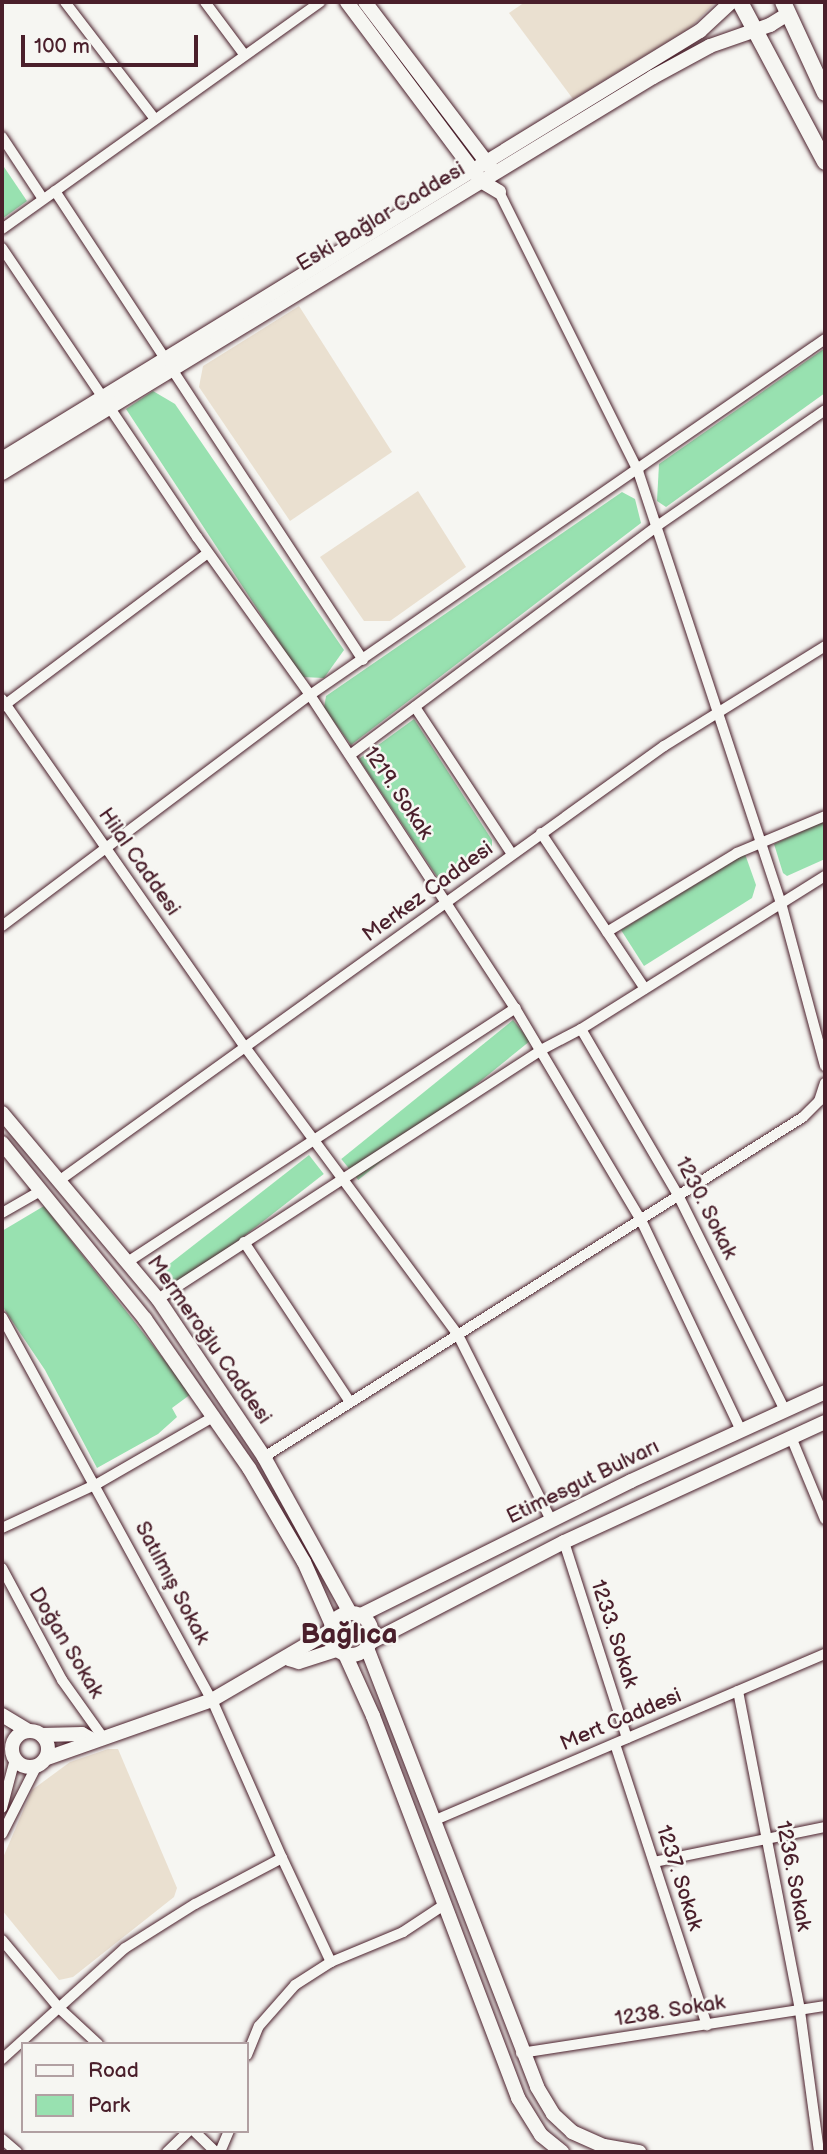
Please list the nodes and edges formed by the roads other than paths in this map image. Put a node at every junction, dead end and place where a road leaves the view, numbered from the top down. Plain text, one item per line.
1 (65, 2) edge
2 (205, 2) edge
3 (320, 2) edge
4 (347, 2) edge
5 (365, 2) edge
6 (731, 2) edge
7 (740, 2) edge
8 (790, 5) edge
9 (756, 30) junction
10 (243, 53) junction
11 (825, 93) edge
12 (154, 118) junction
13 (2, 137) edge
14 (825, 162) edge
15 (484, 172) junction
16 (55, 191) junction
17 (499, 192) joint
18 (43, 199) junction
19 (2, 229) edge
20 (2, 248) edge
21 (825, 339) edge
22 (166, 366) junction
23 (104, 402) junction
24 (825, 410) edge
25 (2, 459) edge
26 (638, 471) junction
27 (2, 473) edge
28 (657, 526) junction
29 (208, 553) junction
30 (825, 646) edge
31 (363, 660) junction
32 (310, 695) junction
33 (3, 704) edge
34 (415, 707) junction
35 (717, 713) junction
36 (350, 755) junction
37 (825, 816) edge
38 (541, 832) junction
39 (760, 842) junction
40 (107, 848) junction
41 (512, 855) junction
42 (825, 876) edge
43 (449, 903) junction
44 (781, 903) junction
45 (2, 926) edge
46 (607, 932) junction
47 (645, 989) junction
48 (515, 1008) junction
49 (581, 1029) junction
50 (245, 1046) junction
51 (541, 1050) junction
52 (825, 1066) edge
53 (825, 1083) edge
54 (2, 1113) edge
55 (314, 1140) junction
56 (2, 1143) edge
57 (341, 1177) junction
58 (60, 1180) junction
59 (43, 1189) junction
60 (679, 1197) junction
61 (2, 1213) edge
62 (641, 1220) junction
63 (244, 1242) junction
64 (129, 1261) junction
65 (158, 1299) junction
66 (2, 1317) edge
67 (458, 1335) junction
68 (825, 1392) edge
69 (350, 1402) junction
70 (785, 1411) junction
71 (213, 1417) junction
72 (825, 1422) edge
73 (741, 1431) junction
74 (791, 1437) junction
75 (264, 1457) junction
76 (97, 1484) junction
77 (825, 1519) edge
78 (551, 1520) junction
79 (2, 1528) edge
80 (564, 1542) junction
81 (2, 1568) edge
82 (356, 1614) junction
83 (331, 1628) junction
84 (369, 1645) junction
85 (341, 1652) junction
86 (825, 1654) edge
87 (289, 1659) junction
88 (738, 1691) junction
89 (212, 1700) junction
90 (2, 1715) edge
91 (2, 1732) edge
92 (36, 1733) junction
93 (96, 1738) junction
94 (627, 1738) junction
95 (615, 1744) junction
96 (13, 1752) junction
97 (41, 1762) junction
98 (2, 1808) edge
99 (433, 1821) junction
100 (825, 1827) edge
101 (2, 1834) edge
102 (766, 1839) junction
103 (282, 1858) junction
104 (654, 1862) junction
105 (444, 1905) junction
106 (2, 1940) edge
107 (331, 1962) junction
108 (825, 2006) edge
109 (59, 2008) junction
110 (800, 2011) junction
111 (707, 2025) junction
112 (96, 2042) edge
113 (248, 2053) edge
114 (521, 2053) junction
115 (2, 2059) edge
116 (189, 2133) edge
117 (194, 2133) edge
118 (228, 2133) edge
119 (2, 2139) edge
120 (556, 2151) edge
121 (17, 2152) edge
122 (167, 2152) edge
123 (218, 2152) edge
124 (639, 2152) edge
125 (819, 2152) edge

1 - 12 street
2 - 10 street
3 - 10 street
4 - 15 main road
5 - 15 main road
6 - 15 main road
7 - 9 main road
8 - 9 main road, Eski Bağlar Caddesi
8 - 11 main road
9 - 14 main road
9 - 15 main road, Eski Bağlar Caddesi
10 - 12 street
12 - 16 street
13 - 18 street
15 - 17 main road
15 - 22 main road, Eski Bağlar Caddesi
16 - 18 street
16 - 22 street
17 - 26 street
18 - 19 street
20 - 23 street, 1219. Sokak
21 - 26 street
22 - 23 main road, Eski Bağlar Caddesi
22 - 31 street
23 - 25 main road
23 - 27 main road, Eski Bağlar Caddesi
23 - 29 street, 1219. Sokak
24 - 28 street
26 - 28 street
26 - 31 street
28 - 34 street
28 - 35 street
29 - 32 street, 1219. Sokak
29 - 33 street
30 - 35 street, Merkez Caddesi
31 - 32 street
32 - 36 street, 1219. Sokak
32 - 40 street
33 - 40 street, Hilal Caddesi
34 - 36 street
34 - 41 street
35 - 38 street, Merkez Caddesi
35 - 39 street
36 - 43 street, 1219. Sokak
37 - 39 street
38 - 41 street, Merkez Caddesi
38 - 46 street
39 - 44 street
39 - 46 street
40 - 45 street
40 - 50 street, Hilal Caddesi
41 - 43 street, Merkez Caddesi
42 - 44 street
43 - 48 street, 1219. Sokak
43 - 50 street, Merkez Caddesi
44 - 47 street
44 - 52 street
46 - 47 street
47 - 49 street
48 - 51 street, 1219. Sokak
48 - 55 street
49 - 51 street
49 - 60 street, 1230. Sokak
50 - 55 street, Hilal Caddesi
50 - 58 street, Merkez Caddesi
51 - 57 street
51 - 62 street, 1219. Sokak
53 - 60 street
54 - 58 main road, Mermeroğlu Caddesi
55 - 57 street, Hilal Caddesi
55 - 64 street
56 - 59 main road, Mermeroğlu Caddesi
57 - 63 street
57 - 67 street, Hilal Caddesi
58 - 64 main road, Mermeroğlu Caddesi
59 - 61 street
59 - 71 main road, Mermeroğlu Caddesi
60 - 62 street
60 - 70 street, 1230. Sokak
62 - 67 street
62 - 73 street, 1219. Sokak
63 - 65 street
63 - 69 street
64 - 65 main road, Mermeroğlu Caddesi
65 - 75 main road, Mermeroğlu Caddesi
66 - 76 street, Satılmış Sokak
67 - 69 street
67 - 78 street, Hilal Caddesi
68 - 70 main road, Etimesgut Bulvarı
69 - 75 street
70 - 73 main road, Etimesgut Bulvarı
71 - 76 street
71 - 83 main road, Mermeroğlu Caddesi
72 - 74 main road
73 - 78 main road, Etimesgut Bulvarı
74 - 77 street
74 - 80 main road
75 - 82 main road, Mermeroğlu Caddesi
76 - 79 street
76 - 89 street, Satılmış Sokak
78 - 82 main road, Etimesgut Bulvarı
80 - 84 main road
80 - 94 street, 1233. Sokak
81 - 93 street, Doğan Sokak
82 - 83 main road, Etimesgut Bulvarı
82 - 84 main road, Mermeroğlu Caddesi
83 - 85 main road, Mermeroğlu Caddesi
83 - 87 main road, Etimesgut Bulvarı
84 - 85 main road
84 - 99 main road, Mermeroğlu Caddesi
85 - 87 main road
85 - 105 main road, Mermeroğlu Caddesi
86 - 88 street, Mert Caddesi
87 - 89 main road
88 - 94 street, Mert Caddesi
88 - 102 street, 1236. Sokak
89 - 93 main road
89 - 103 street, Satılmış Sokak
90 - 92 main road
91 - 96 main road
92 - 93 main road
92 - 96 main road
92 - 97 main road
93 - 97 main road
94 - 95 street, Mert Caddesi
95 - 99 street, Mert Caddesi
95 - 104 street, 1237. Sokak
96 - 97 main road
96 - 98 street
97 - 101 street
99 - 114 main road, Mermeroğlu Caddesi
100 - 102 street
102 - 104 street
102 - 110 street, 1236. Sokak
103 - 107 street, Satılmış Sokak
103 - 109 street
104 - 111 street, 1237. Sokak
105 - 107 street
105 - 120 main road, Mermeroğlu Caddesi
106 - 109 street
107 - 113 street
108 - 110 street, 1238. Sokak
109 - 112 street
109 - 115 street
110 - 111 street, 1238. Sokak
110 - 125 street, 1236. Sokak
111 - 114 street, 1238. Sokak
114 - 124 main road, Mermeroğlu Caddesi
116 - 122 street
117 - 123 street
118 - 123 street
119 - 121 street

